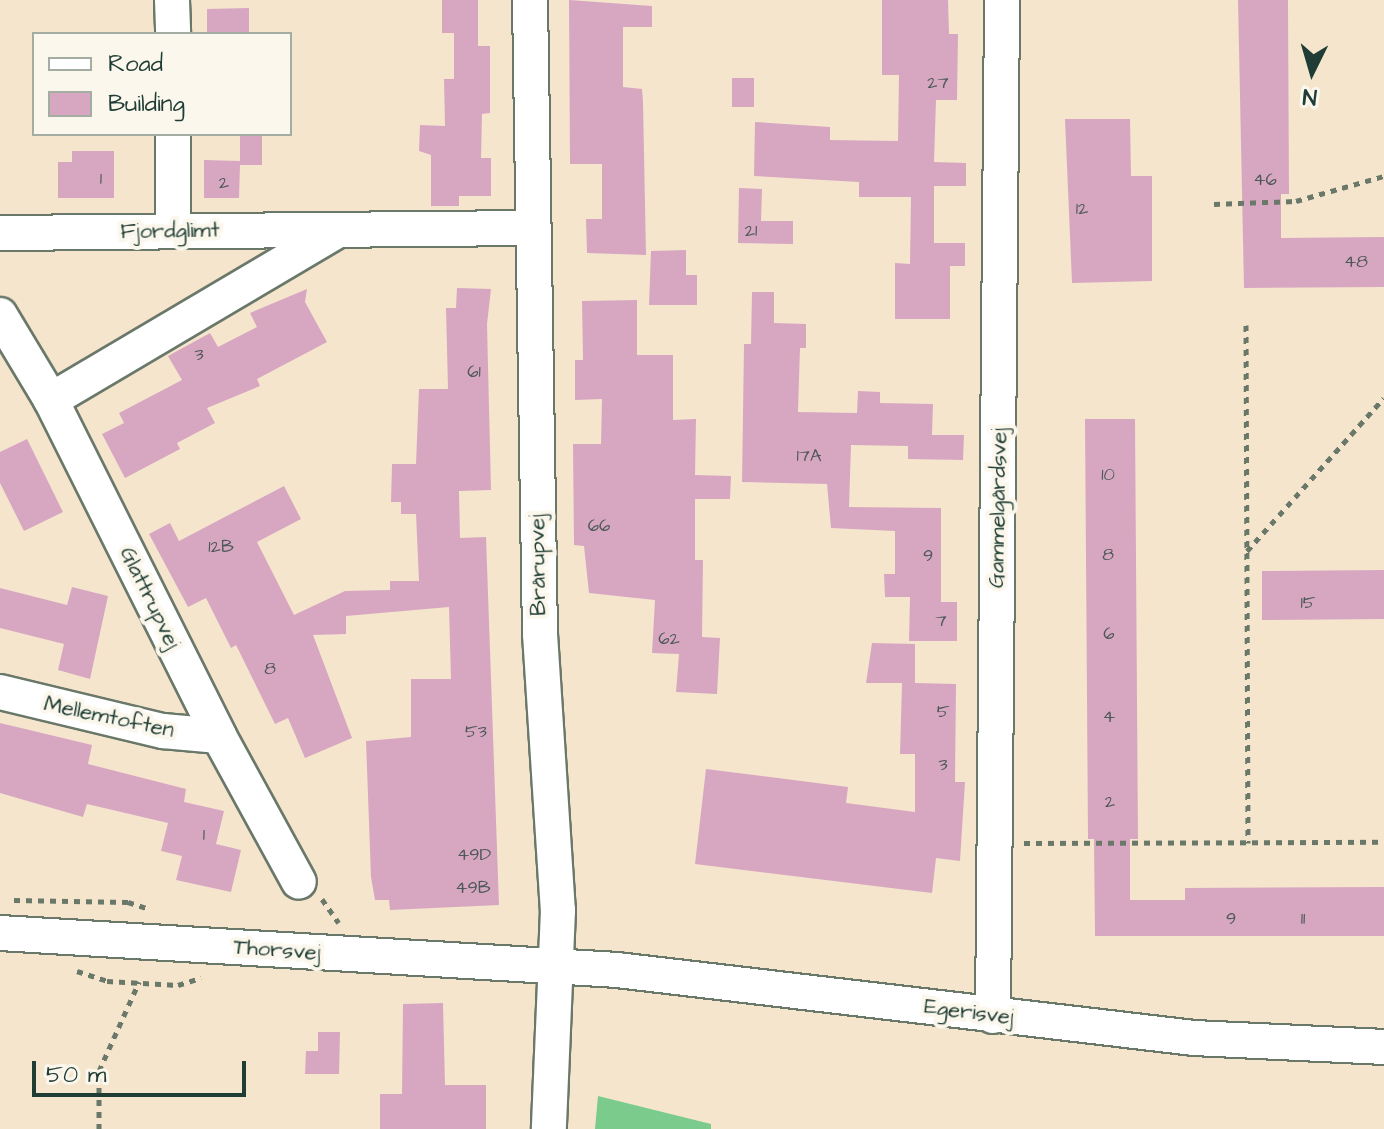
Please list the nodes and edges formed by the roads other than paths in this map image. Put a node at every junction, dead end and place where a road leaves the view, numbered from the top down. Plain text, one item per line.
1 (172, 0) edge
2 (530, 0) edge
3 (1002, 0) edge
4 (173, 32) edge
5 (173, 136) edge
6 (533, 228) junction
7 (340, 230) junction
8 (173, 231) junction
9 (0, 233) edge
10 (0, 315) edge
11 (51, 400) junction
12 (0, 692) edge
13 (219, 736) junction
14 (299, 882) road end
15 (0, 933) edge
16 (554, 966) junction
17 (993, 1016) junction
18 (1384, 1047) edge
19 (549, 1129) edge

1 - 4 street
2 - 6 street, Brårupvej
3 - 17 street, Gammelgårdsvej
5 - 8 street
6 - 7 street, Fjordglimt
6 - 16 street, Brårupvej
7 - 8 street, Fjordglimt
7 - 11 street, Fjordglimt
8 - 9 street, Fjordglimt
10 - 11 street, Glattrupvej
11 - 13 street, Glattrupvej
12 - 13 street, Mellemtoften
13 - 14 street, Glattrupvej
15 - 16 street, Thorsvej
16 - 17 street, Egerisvej
16 - 19 street, Brårupvej
17 - 18 street, Egerisvej

